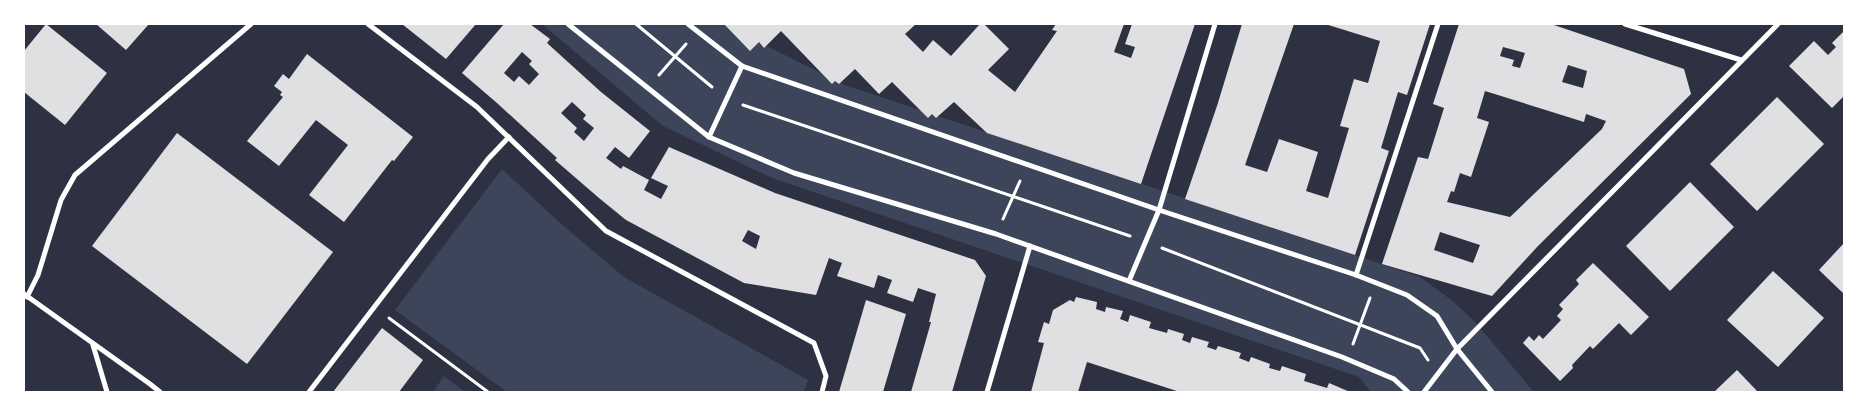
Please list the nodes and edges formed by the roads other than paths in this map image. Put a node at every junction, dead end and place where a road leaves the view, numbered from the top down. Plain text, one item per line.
1 (251, 24) edge
2 (368, 24) edge
3 (568, 24) edge
4 (688, 24) edge
5 (1215, 24) edge
6 (1438, 24) edge
7 (1626, 24) edge
8 (1778, 24) edge
9 (1742, 60) junction
10 (742, 66) junction
11 (509, 137) junction
12 (710, 137) junction
13 (1159, 210) junction
14 (1030, 246) junction
15 (1356, 275) junction
16 (1129, 280) junction
17 (26, 295) edge
18 (93, 344) junction
19 (1457, 349) junction
20 (107, 392) edge
21 (160, 392) edge
22 (309, 392) edge
23 (822, 392) edge
24 (987, 392) edge
25 (1408, 392) edge
26 (1424, 392) edge
27 (1492, 392) edge

1 - 17 street
2 - 11 street
3 - 12 street
4 - 10 street
5 - 13 street
6 - 15 street
7 - 9 street
8 - 9 street
9 - 19 street
10 - 12 street
10 - 13 street
11 - 22 street
11 - 23 street
12 - 14 street
13 - 15 street
13 - 16 street
14 - 16 street
14 - 24 street
15 - 19 street
16 - 25 street
17 - 18 street
18 - 20 street
18 - 21 street
19 - 26 street
19 - 27 street

